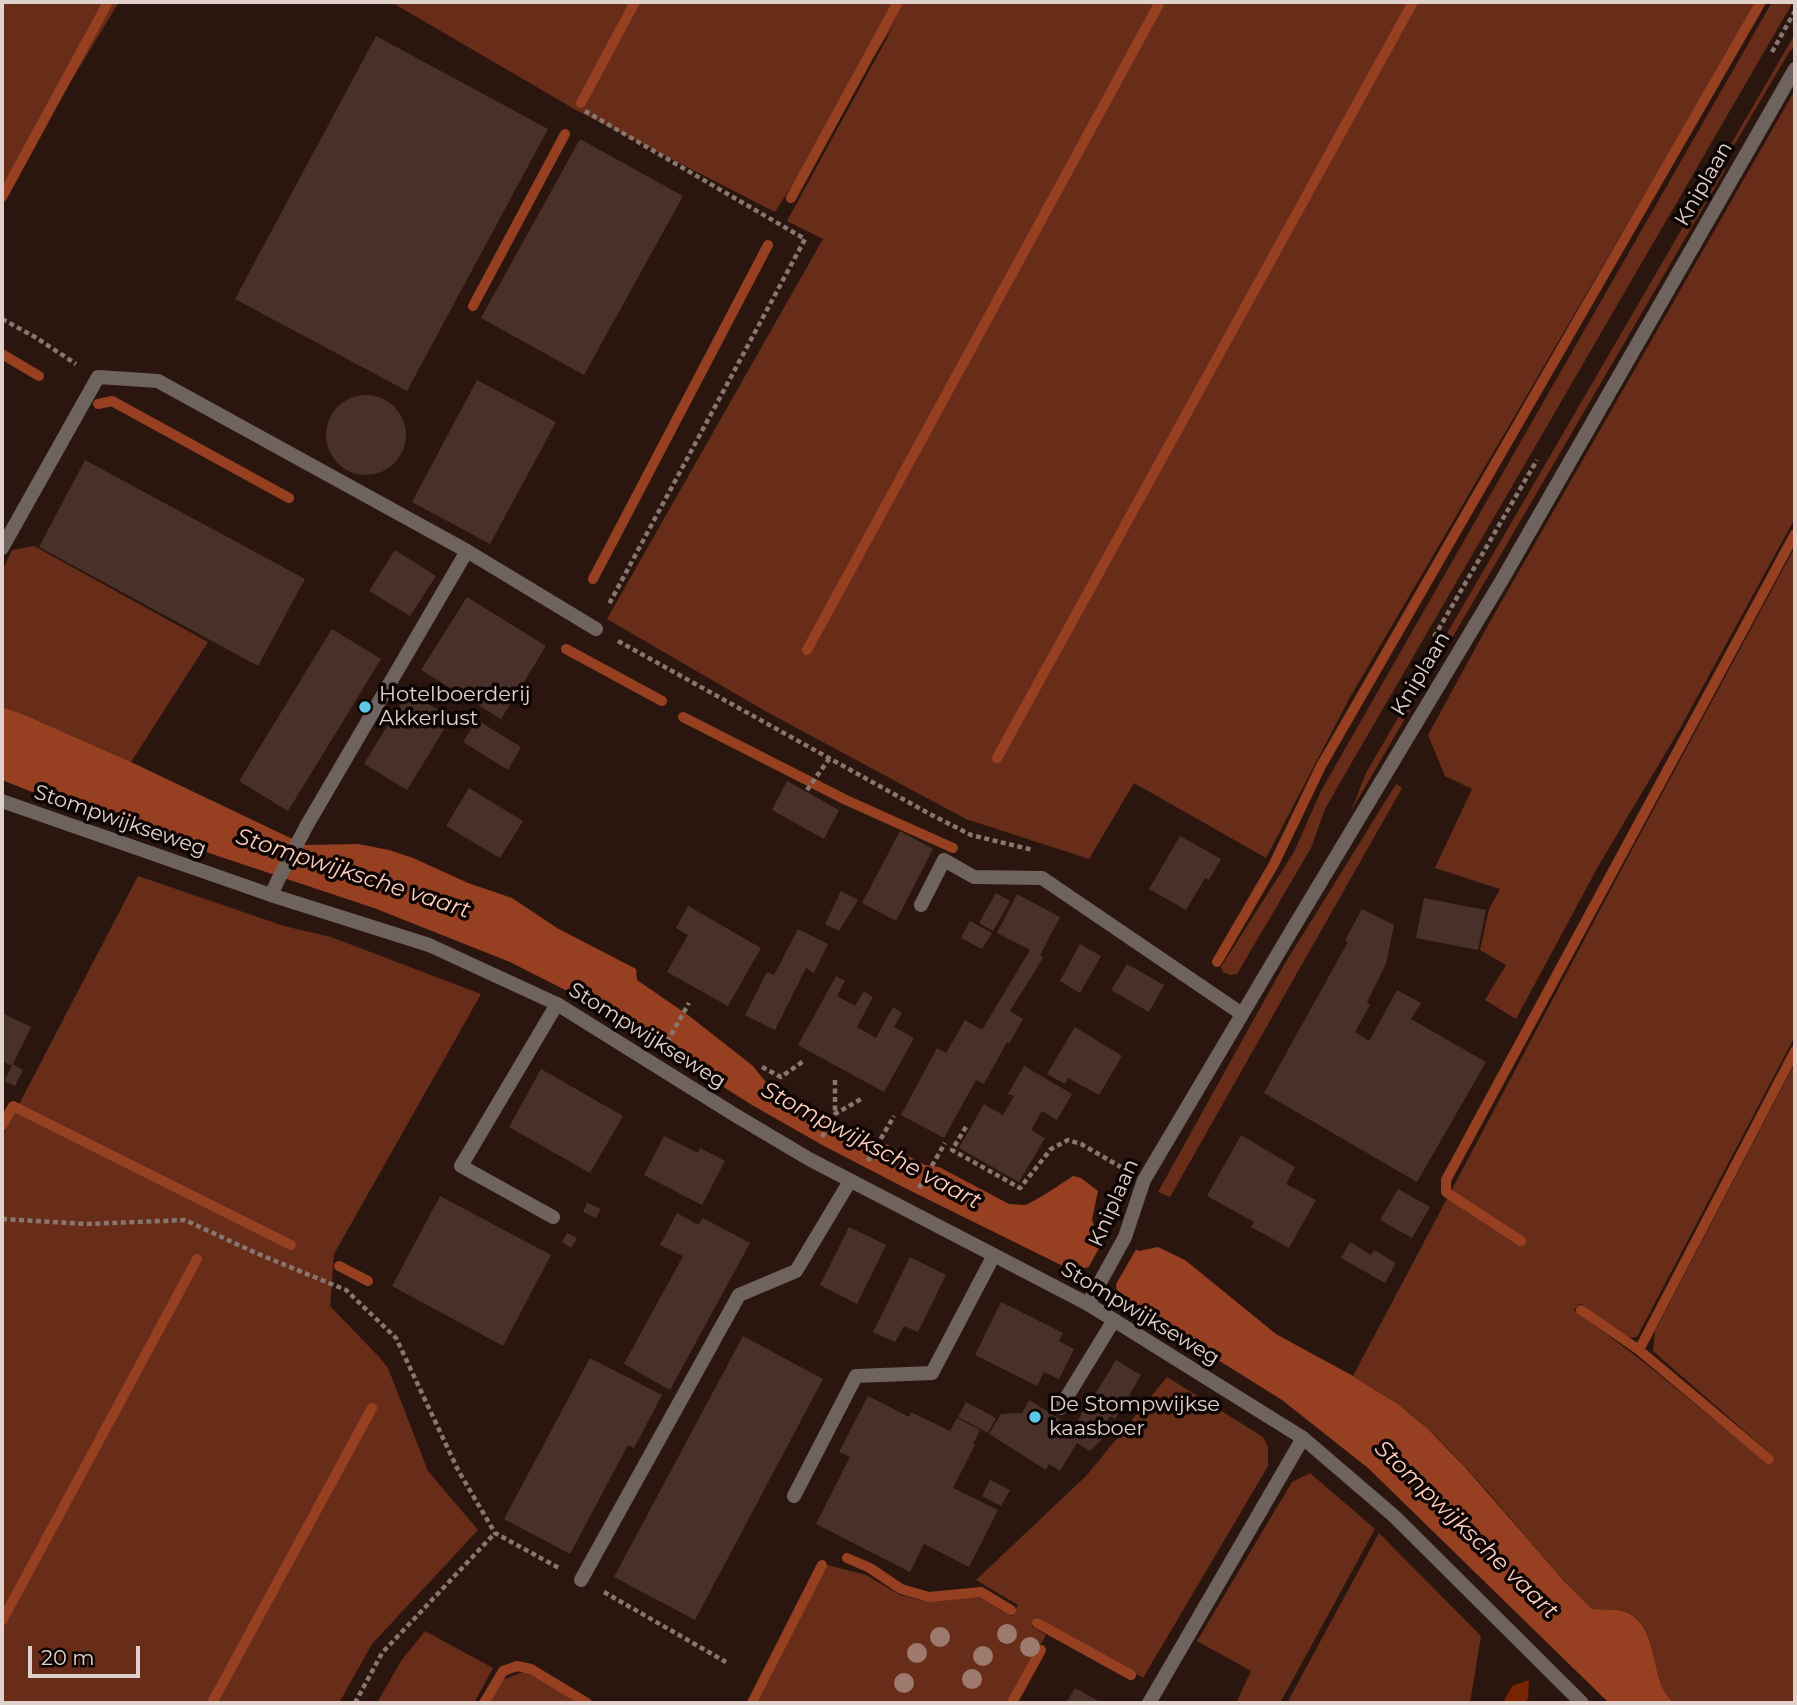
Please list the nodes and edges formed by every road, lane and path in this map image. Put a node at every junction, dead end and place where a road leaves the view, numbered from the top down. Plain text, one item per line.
1 (1795, 69) edge
2 (585, 111) dead end
3 (2, 320) edge
4 (98, 377) junction
5 (2, 548) edge
6 (467, 551) junction
7 (596, 629) junction
8 (829, 759) junction
9 (807, 790) dead end
10 (2, 801) edge
11 (1042, 855) dead end
12 (271, 895) junction
13 (921, 905) dead end
14 (689, 1003) dead end
15 (557, 1004) junction
16 (1242, 1014) junction
17 (663, 1048) dead end
18 (805, 1060) dead end
19 (762, 1067) dead end
20 (835, 1080) dead end
21 (861, 1098) dead end
22 (835, 1115) junction
23 (894, 1116) dead end
24 (965, 1127) dead end
25 (946, 1143) dead end
26 (817, 1145) dead end
27 (864, 1169) dead end
28 (1144, 1180) junction
29 (850, 1181) junction
30 (914, 1197) dead end
31 (553, 1217) dead end
32 (2, 1219) edge
33 (994, 1255) junction
34 (1088, 1304) junction
35 (1115, 1320) junction
36 (1060, 1408) dead end
37 (1303, 1438) junction
38 (794, 1496) dead end
39 (495, 1533) junction
40 (581, 1580) junction
41 (726, 1662) dead end
42 (355, 1703) edge
43 (1149, 1703) edge
44 (1582, 1703) edge

1 - 16 street, Kniplaan
2 - 7 path
3 - 4 path
4 - 5 street
4 - 6 street
6 - 7 street
6 - 12 street
7 - 8 path
8 - 9 path
8 - 11 path
10 - 12 street, Stompwijkseweg
12 - 15 street, Stompwijkseweg
13 - 16 street
14 - 17 path
15 - 29 street, Stompwijkseweg
15 - 31 street
16 - 28 street, Kniplaan
18 - 19 path
20 - 22 path
21 - 22 path
22 - 26 path
23 - 27 path
24 - 28 path
25 - 30 path
28 - 34 street, Kniplaan
29 - 33 street, Stompwijkseweg
29 - 40 street
32 - 39 path
33 - 34 street, Stompwijkseweg
33 - 38 street
34 - 35 street, Stompwijkseweg
35 - 36 street
35 - 37 street, Stompwijkseweg
37 - 43 street
37 - 44 street, Stompwijkseweg
39 - 40 path
39 - 42 path
40 - 41 path

